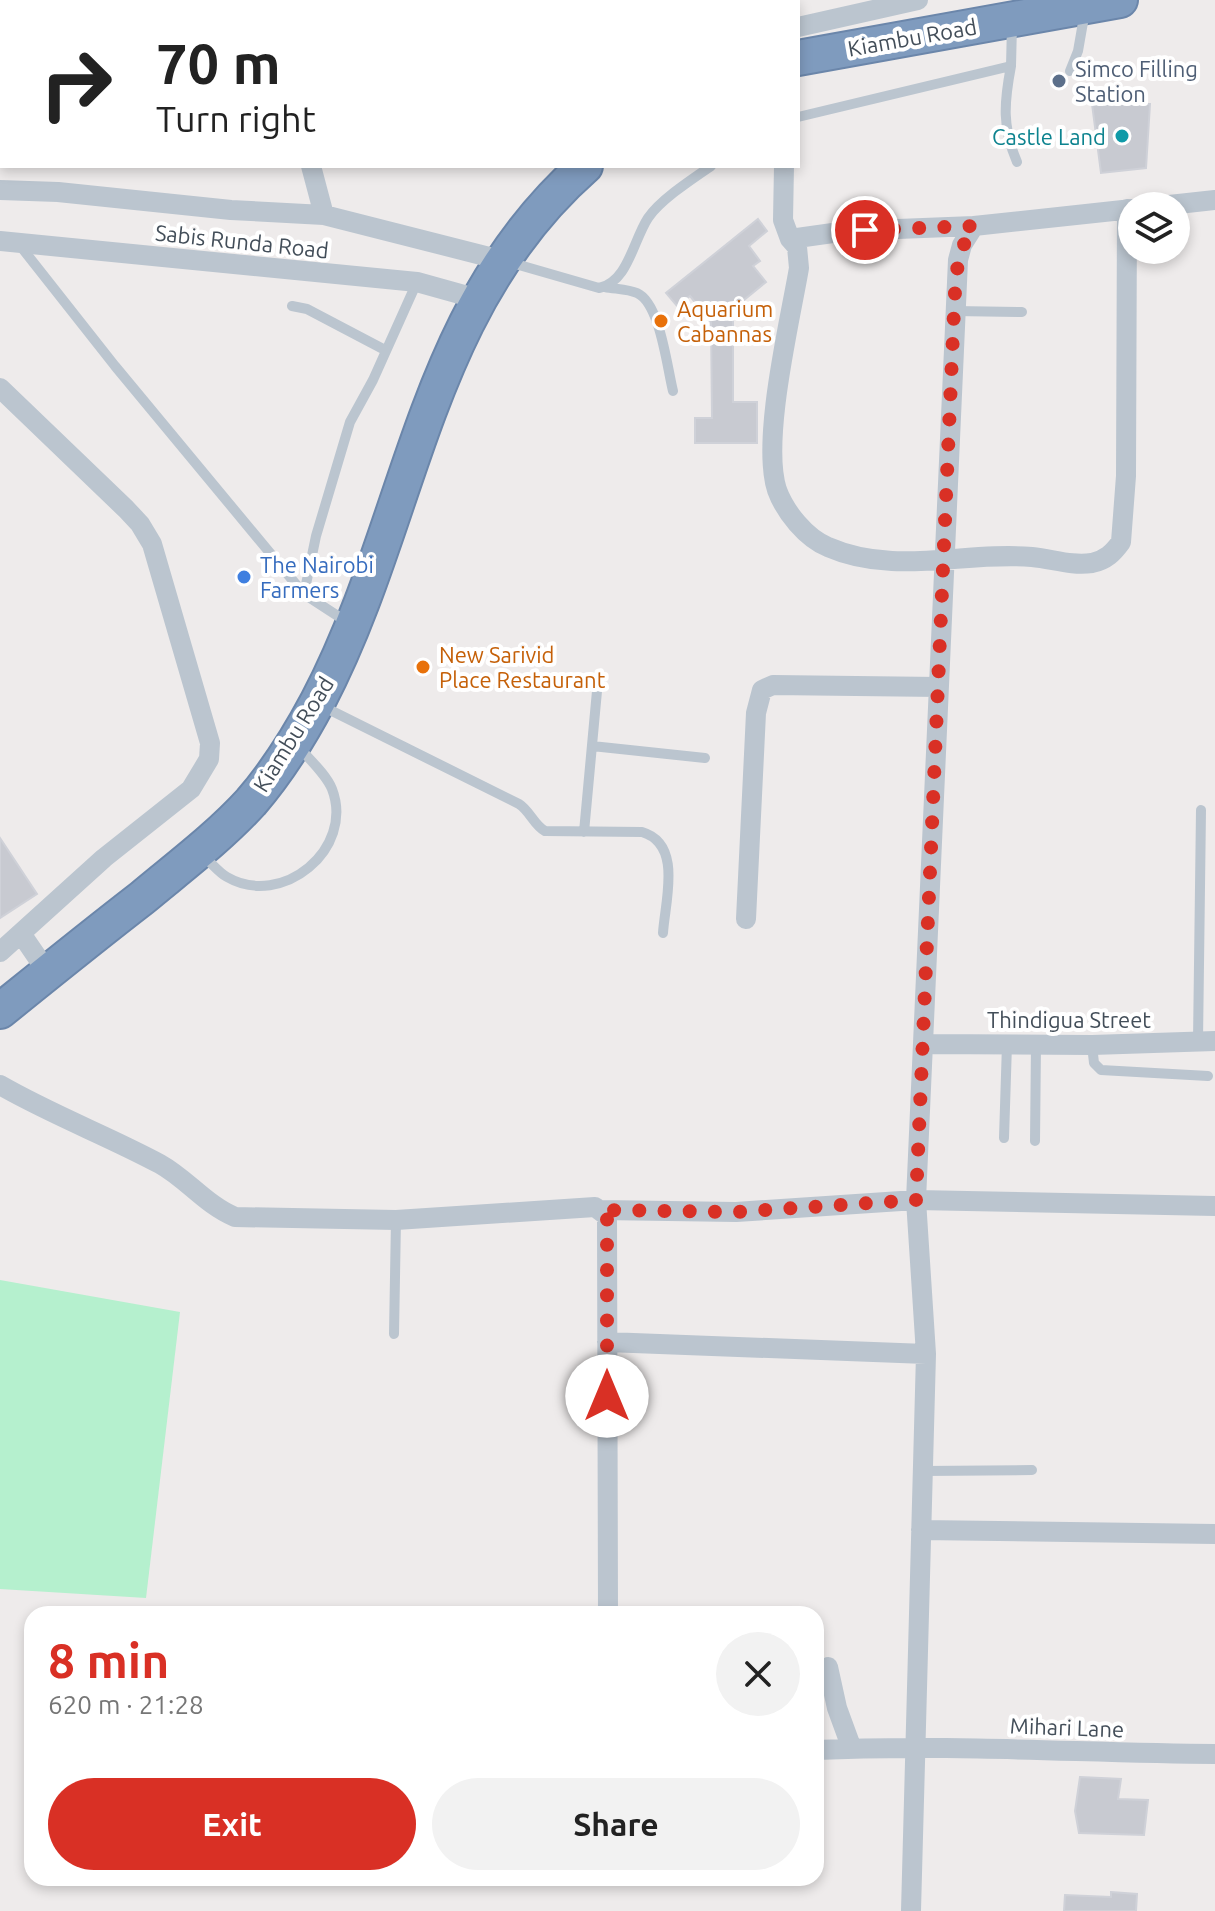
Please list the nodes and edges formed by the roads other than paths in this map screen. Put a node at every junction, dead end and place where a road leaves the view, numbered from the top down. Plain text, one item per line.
1 (918, 0) edge
2 (1120, 0) edge
3 (1086, 5) junction
4 (1012, 19) junction
5 (800, 27) edge
6 (800, 58) edge
7 (1011, 66) junction
8 (1070, 71) dead end
9 (800, 117) edge
10 (1017, 162) dead end
11 (312, 168) edge
12 (583, 168) edge
13 (708, 168) edge
14 (784, 168) edge
15 (0, 190) edge
16 (1215, 200) edge
17 (1190, 203) edge
18 (1118, 210) edge
19 (324, 215) junction
20 (974, 226) junction
21 (790, 239) junction
22 (9, 242) edge
23 (501, 260) junction
24 (1129, 264) edge
25 (417, 282) junction
26 (605, 287) junction
27 (478, 299) junction
28 (292, 306) dead end
29 (954, 311) junction
30 (1022, 312) dead end
31 (385, 350) junction
32 (0, 388) edge
33 (673, 391) dead end
34 (945, 560) junction
35 (304, 594) junction
36 (352, 625) junction
37 (939, 687) junction
38 (597, 691) dead end
39 (317, 704) junction
40 (293, 740) junction
41 (592, 746) junction
42 (705, 758) dead end
43 (1201, 810) dead end
44 (584, 832) junction
45 (199, 852) junction
46 (746, 919) dead end
47 (663, 933) dead end
48 (22, 935) junction
49 (0, 952) edge
50 (48, 973) junction
51 (0, 1011) edge
52 (1206, 1041) edge
53 (923, 1044) junction
54 (1007, 1044) junction
55 (1036, 1044) junction
56 (1092, 1045) junction
57 (1208, 1076) dead end
58 (0, 1085) edge
59 (1004, 1138) dead end
60 (1035, 1141) dead end
61 (916, 1200) junction
62 (1215, 1206) edge
63 (601, 1210) junction
64 (396, 1220) junction
65 (394, 1334) dead end
66 (607, 1342) junction
67 (926, 1354) junction
68 (1032, 1470) dead end
69 (923, 1471) junction
70 (921, 1530) junction
71 (1215, 1534) edge
72 (608, 1606) edge
73 (828, 1667) dead end
74 (917, 1746) junction
75 (852, 1749) junction
76 (824, 1750) edge
77 (1215, 1754) edge
78 (911, 1911) edge

1 - 5 street
2 - 3 highway, Kiambu Road
3 - 4 highway, Kiambu Road
3 - 8 lane
4 - 6 highway, Kiambu Road
4 - 7 lane
7 - 9 lane
7 - 10 lane
11 - 19 street
12 - 23 highway, Kiambu Road
13 - 26 lane
14 - 21 street
15 - 19 street
16 - 17 street
18 - 20 street
19 - 23 street
20 - 21 street
20 - 29 street
21 - 34 street
22 - 25 street, Sabis Runda Road
22 - 35 lane
23 - 26 lane
23 - 27 highway, Kiambu Road
24 - 34 street
25 - 27 street, Sabis Runda Road
25 - 31 lane
26 - 33 lane
27 - 36 highway, Kiambu Road
28 - 31 lane
29 - 30 lane
29 - 34 street
31 - 35 lane
32 - 48 street
34 - 37 street
35 - 36 lane
36 - 39 highway, Kiambu Road
37 - 46 street
37 - 53 street
38 - 41 lane
39 - 40 highway, Kiambu Road
39 - 44 lane
40 - 45 highway, Kiambu Road
40 - 45 lane
41 - 42 lane
41 - 44 lane
43 - 52 lane
44 - 47 lane
45 - 50 highway, Kiambu Road
48 - 49 street
48 - 50 street
50 - 51 highway, Kiambu Road
52 - 56 street, Thindigua Street
53 - 54 street, Thindigua Street
53 - 61 street
54 - 55 street, Thindigua Street
54 - 59 lane
55 - 56 street, Thindigua Street
55 - 60 lane
56 - 57 lane
58 - 64 street
61 - 62 street
61 - 63 street
61 - 67 street
63 - 64 street
63 - 66 street
64 - 65 lane
66 - 67 street
66 - 72 street
67 - 69 street
68 - 69 lane
69 - 70 street
70 - 71 street
70 - 74 street
73 - 75 street
74 - 75 street, Mihari Lane
74 - 77 street, Mihari Lane
74 - 78 street
75 - 76 street, Mihari Lane

